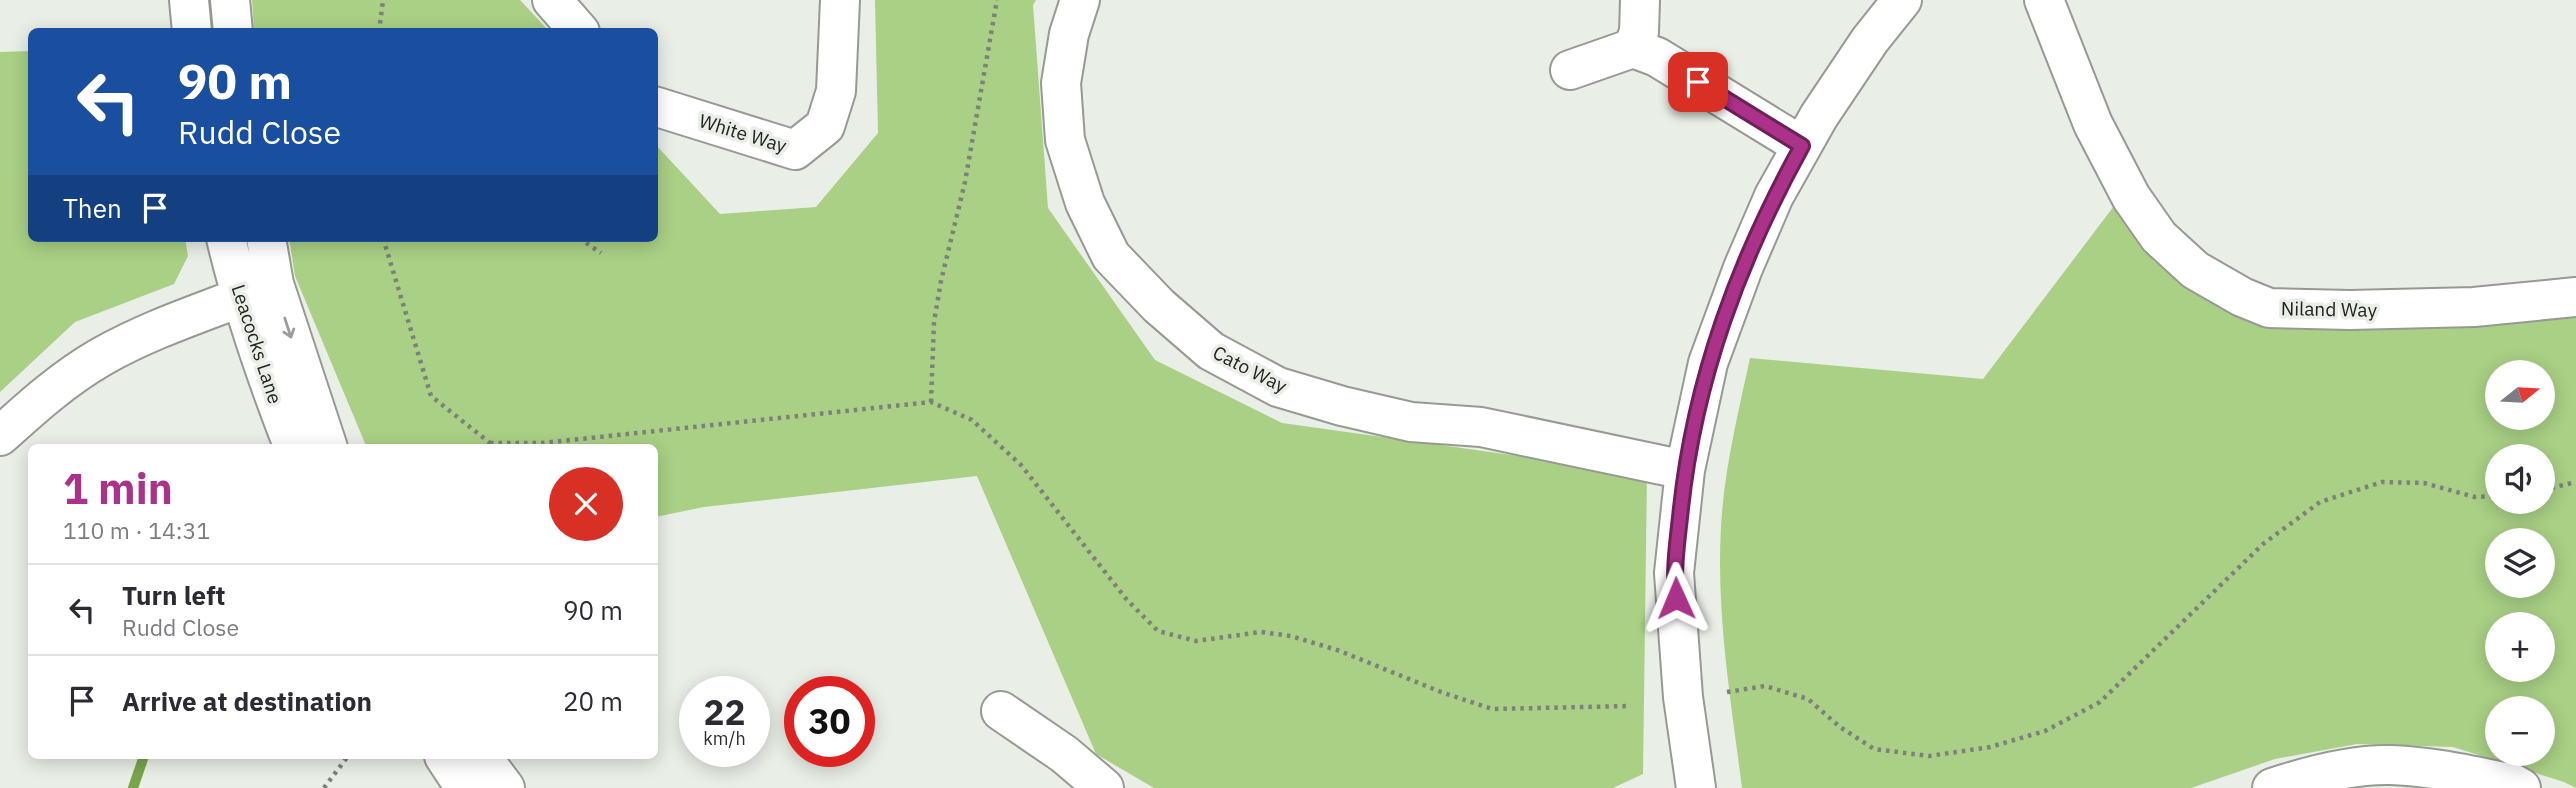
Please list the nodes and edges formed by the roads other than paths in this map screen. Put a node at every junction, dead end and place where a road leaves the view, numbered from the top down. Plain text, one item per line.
1 (189, 0) edge
2 (230, 0) edge
3 (552, 0) edge
4 (840, 0) edge
5 (1080, 0) edge
6 (1640, 0) edge
7 (1902, 0) edge
8 (2044, 0) edge
9 (192, 28) edge
10 (233, 28) edge
11 (576, 28) edge
12 (1633, 48) junction
13 (1570, 71) dead end
14 (658, 107) edge
15 (1802, 146) junction
16 (228, 242) edge
17 (265, 242) edge
18 (257, 291) junction
19 (2576, 297) edge
20 (0, 436) edge
21 (292, 444) edge
22 (326, 444) edge
23 (1685, 470) junction
24 (1001, 711) dead end
25 (446, 759) edge
26 (483, 759) edge
27 (465, 788) edge
28 (505, 788) edge
29 (1104, 788) edge
30 (1696, 788) edge
31 (2272, 788) edge
32 (2521, 788) edge

1 - 9 street
2 - 10 street
3 - 11 street
4 - 14 street, White Way
5 - 23 street, Cato Way
6 - 12 street
7 - 15 street
8 - 19 street, Niland Way
12 - 13 street
12 - 15 street
15 - 23 street
16 - 18 street, Leacocks Lane
17 - 18 street, Leacocks Lane
18 - 20 street
18 - 21 street, Leacocks Lane
18 -> 22 street, Leacocks Lane
23 - 30 street
24 - 29 street
25 - 27 street
26 - 28 street
31 - 32 street

